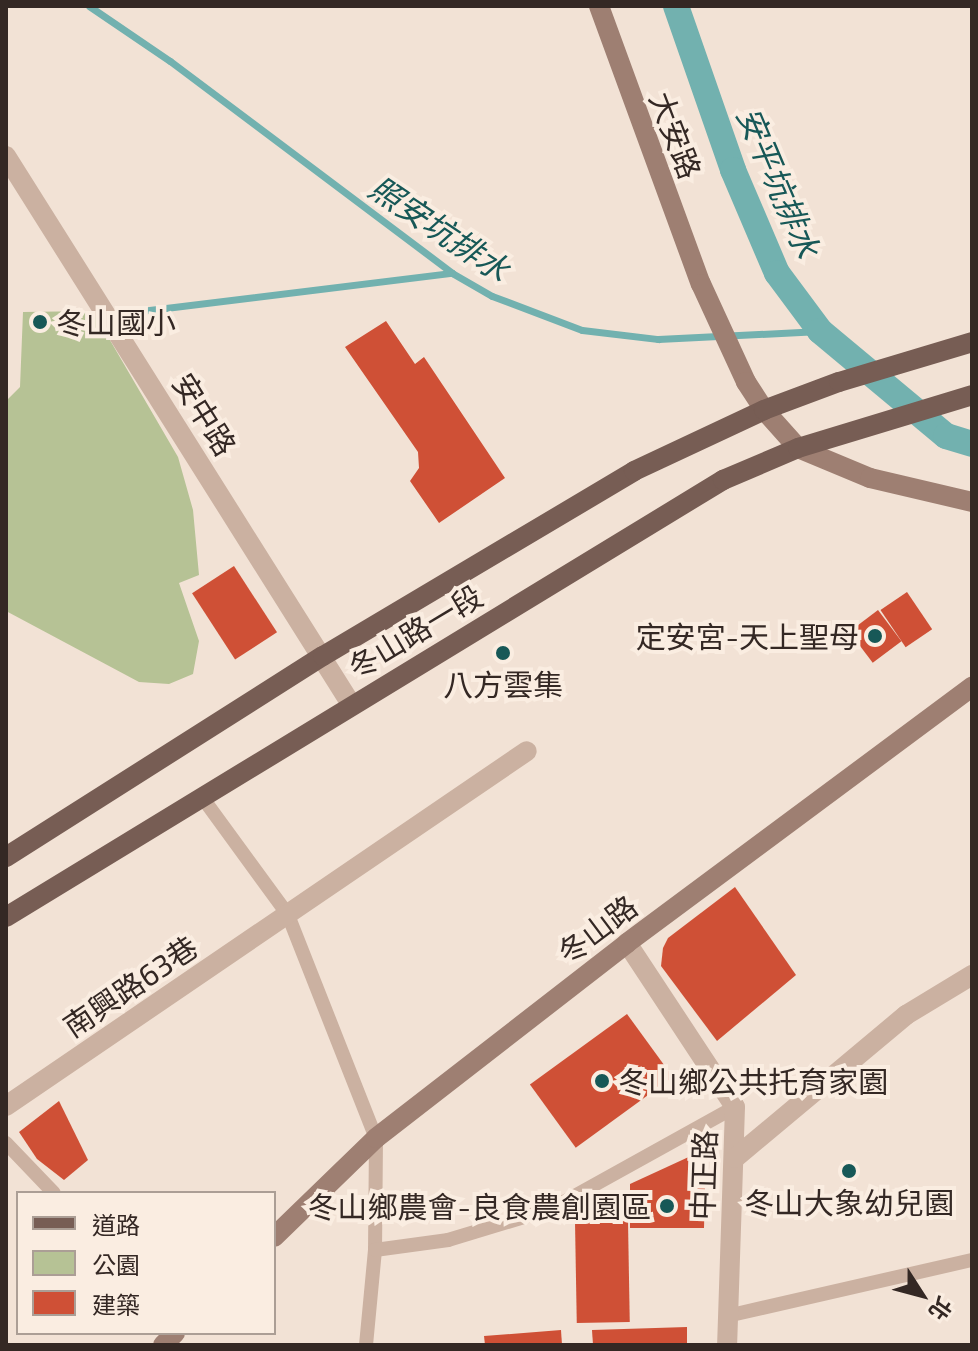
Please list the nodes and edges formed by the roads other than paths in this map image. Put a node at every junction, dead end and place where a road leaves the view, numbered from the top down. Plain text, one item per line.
1 (599, 6) edge
2 (6, 156) edge
3 (969, 343) edge
4 (972, 395) edge
5 (764, 410) junction
6 (798, 448) junction
7 (972, 502) edge
8 (323, 656) junction
9 (972, 687) edge
10 (351, 704) junction
11 (527, 751) dead end
12 (202, 797) junction
13 (6, 857) edge
14 (288, 915) junction
15 (6, 917) edge
16 (627, 943) junction
17 (972, 975) edge
18 (6, 1106) edge
19 (735, 1107) junction
20 (376, 1138) junction
21 (6, 1143) edge
22 (735, 1158) junction
23 (52, 1191) edge
24 (276, 1235) edge
25 (375, 1250) junction
26 (972, 1260) edge
27 (727, 1316) junction
28 (366, 1345) edge
29 (727, 1345) edge

1 - 5 street, 大安路
2 - 8 street, 安中路
3 - 5 main road, 冬山路一段
4 - 6 main road, 冬山路一段
5 - 6 street, 大安路
5 - 8 main road, 冬山路一段
6 - 7 street
6 - 10 main road, 冬山路一段
8 - 10 street, 安中路
8 - 13 main road, 冬山路一段
9 - 16 street, 冬山路
10 - 12 main road, 冬山路一段
11 - 14 street, 南興路63巷
12 - 14 lane
12 - 15 main road, 冬山路一段
14 - 18 street, 南興路63巷
14 - 20 lane
16 - 19 street, 中正路
16 - 20 street, 冬山路
17 - 22 street
19 - 22 street, 中正路
19 - 25 lane
20 - 24 street, 冬山路
20 - 25 lane
21 - 23 lane
22 - 27 street, 中正路
25 - 28 lane
26 - 27 lane
27 - 29 street, 中正路

